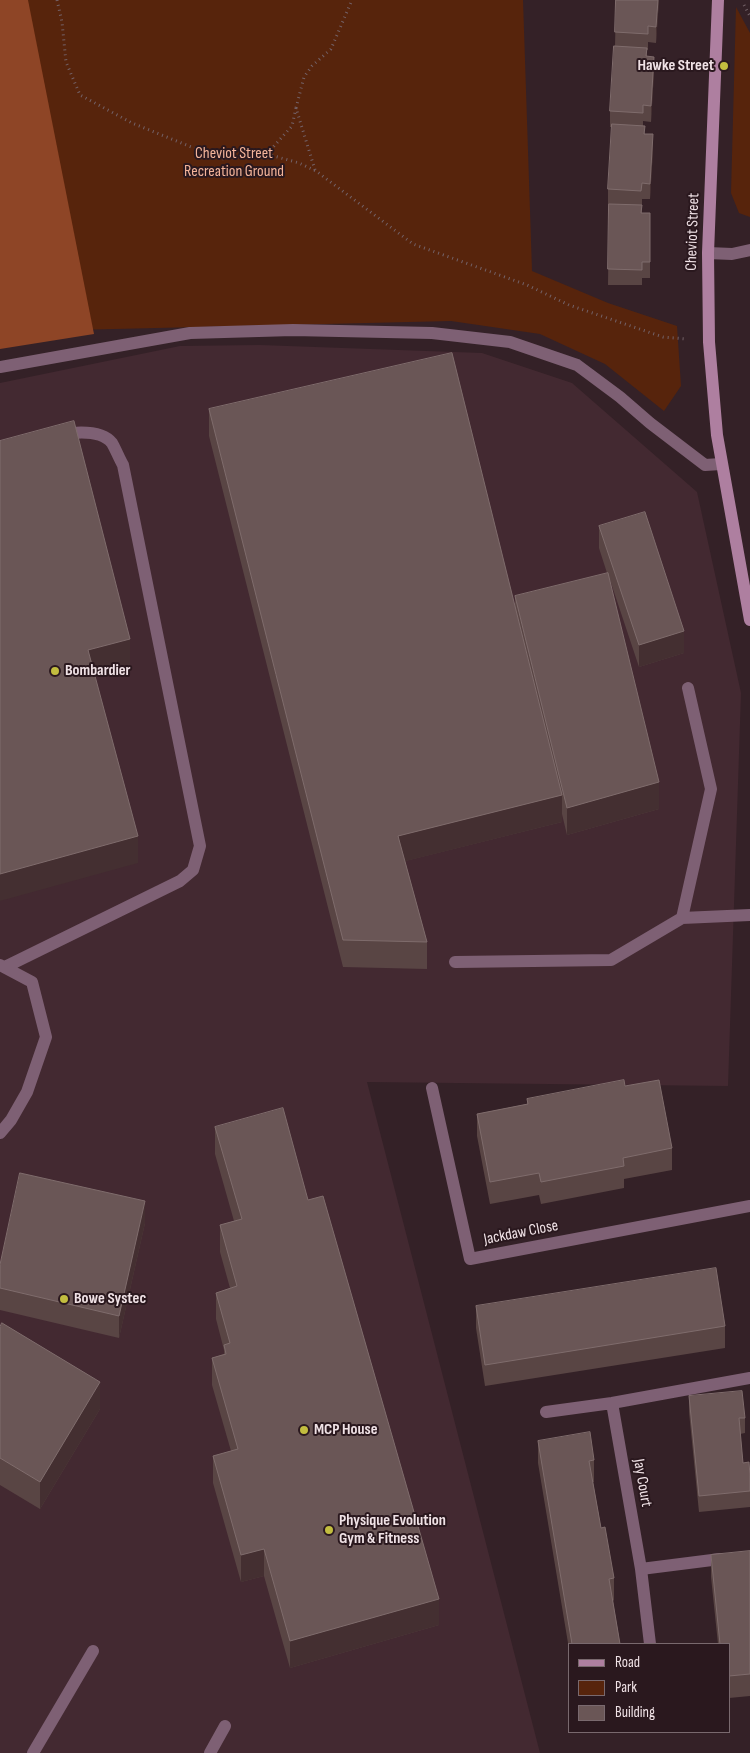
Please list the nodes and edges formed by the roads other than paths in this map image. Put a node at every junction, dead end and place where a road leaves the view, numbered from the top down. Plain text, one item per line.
1 (718, 0) edge
2 (750, 250) edge
3 (708, 253) junction
4 (0, 367) edge
5 (47, 437) edge
6 (722, 464) junction
7 (750, 620) edge
8 (688, 688) dead end
9 (750, 915) edge
10 (682, 918) junction
11 (455, 962) dead end
12 (2, 966) edge
13 (432, 1088) dead end
14 (0, 1133) edge
15 (750, 1206) edge
16 (750, 1378) edge
17 (612, 1403) junction
18 (546, 1412) dead end
19 (720, 1559) edge
20 (641, 1569) junction
21 (650, 1643) edge
22 (93, 1651) dead end
23 (225, 1726) dead end
24 (33, 1753) edge
25 (210, 1753) edge

1 - 3 street, Cheviot Street
2 - 3 street
3 - 6 street, Cheviot Street
4 - 6 street
5 - 12 street
6 - 7 street, Cheviot Street
8 - 10 street
9 - 10 street
10 - 11 street
12 - 14 street
13 - 15 street, Jackdaw Close
16 - 17 street
17 - 18 street
17 - 20 street, Jay Court
19 - 20 street
20 - 21 street, Jay Court
22 - 24 street
23 - 25 street

